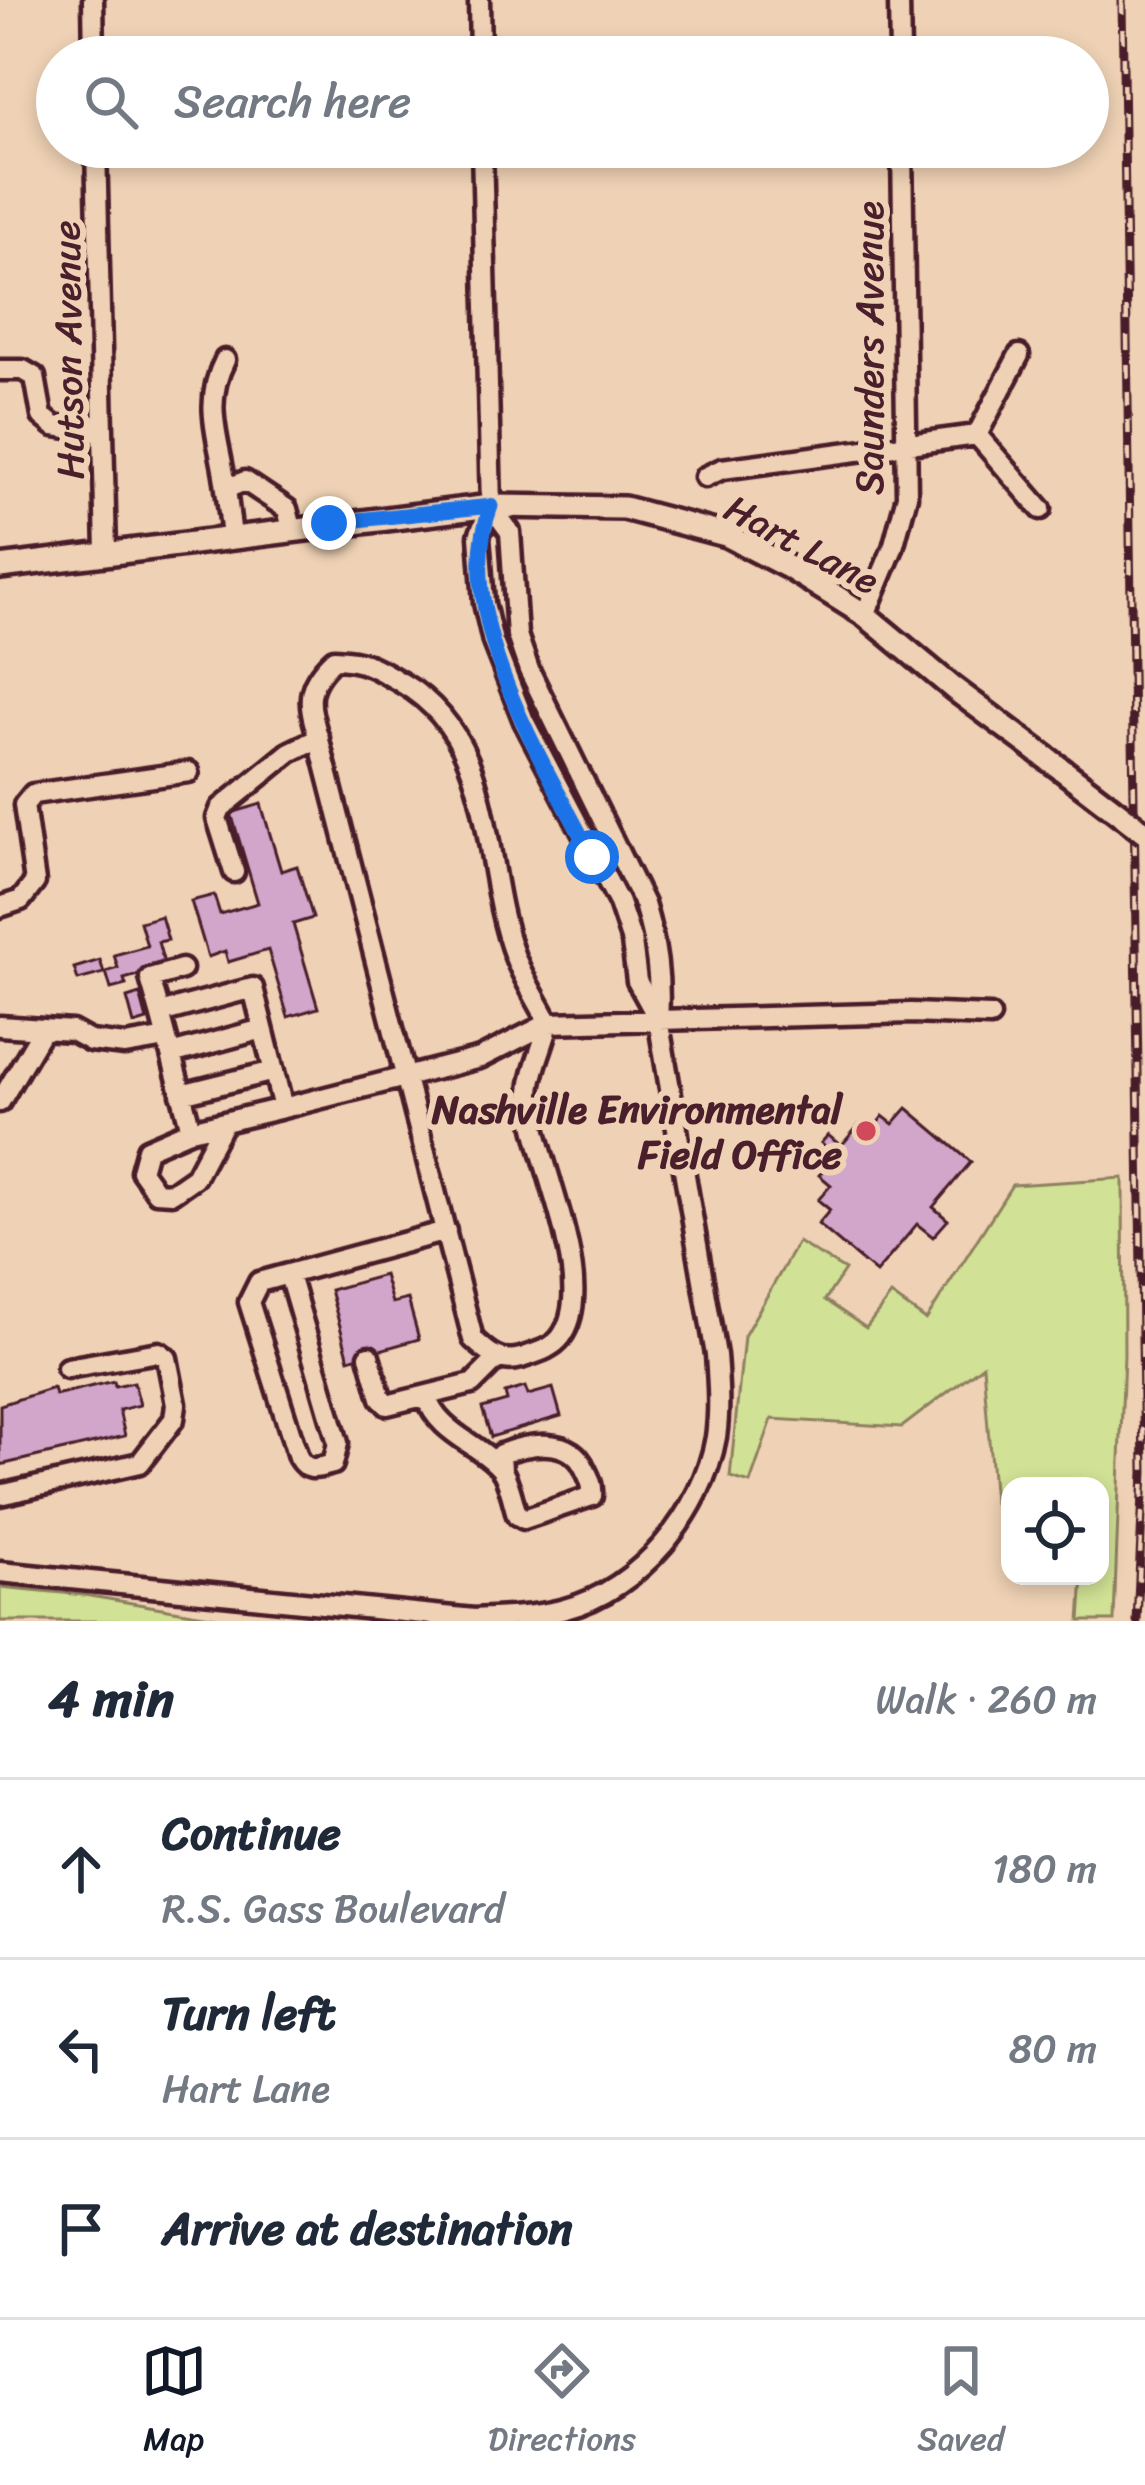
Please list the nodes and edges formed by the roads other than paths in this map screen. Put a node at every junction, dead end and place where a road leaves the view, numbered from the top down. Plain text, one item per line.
1 (93, 0) edge
2 (479, 0) edge
3 (898, 0) edge
4 (94, 36) edge
5 (480, 36) edge
6 (899, 36) edge
7 (97, 168) edge
8 (483, 168) edge
9 (902, 168) edge
10 (1019, 355) dead end
11 (225, 360) dead end
12 (0, 370) edge
13 (103, 433) junction
14 (977, 435) junction
15 (909, 444) junction
16 (705, 476) dead end
17 (226, 489) junction
18 (491, 506) junction
19 (1041, 509) dead end
20 (292, 528) junction
21 (232, 536) junction
22 (106, 552) junction
23 (0, 567) edge
24 (865, 615) junction
25 (319, 738) junction
26 (189, 772) dead end
27 (23, 805) junction
28 (0, 806) edge
29 (1145, 833) edge
30 (233, 872) dead end
31 (0, 907) edge
32 (182, 969) dead end
33 (160, 1013) junction
34 (990, 1016) dead end
35 (658, 1019) junction
36 (549, 1023) junction
37 (0, 1026) edge
38 (43, 1029) junction
39 (263, 1029) junction
40 (165, 1034) junction
41 (170, 1054) junction
42 (274, 1071) junction
43 (407, 1077) junction
44 (181, 1094) junction
45 (0, 1102) edge
46 (283, 1108) junction
47 (224, 1122) junction
48 (190, 1130) junction
49 (446, 1231) junction
50 (290, 1275) junction
51 (369, 1356) dead end
52 (498, 1358) junction
53 (67, 1368) dead end
54 (426, 1396) junction
55 (502, 1471) junction
56 (0, 1495) edge
57 (0, 1572) edge

1 - 4 street
2 - 5 street
3 - 6 street
7 - 13 street, Hutson Avenue
8 - 18 street
9 - 15 street, Saunders Avenue
10 - 14 street
11 - 17 street
12 - 13 street
13 - 22 street, Hutson Avenue
14 - 15 street
14 - 19 street
15 - 16 street
15 - 24 street, Saunders Avenue
17 - 20 street
17 - 21 street
18 - 20 main road, Hart Lane
18 - 24 main road, Hart Lane
18 - 35 street
18 - 35 street
20 - 21 main road, Hart Lane
21 - 22 main road, Hart Lane
22 - 23 main road, Hart Lane
24 - 29 main road, Hart Lane, bridge
25 - 30 street
25 - 36 street
25 - 43 street
26 - 27 street
27 - 28 street
27 - 31 street
32 - 33 street
33 - 39 street
33 - 40 street
34 - 35 street
35 - 36 street
35 - 57 street
36 - 43 street
36 - 52 street
37 - 38 street
38 - 40 street
38 - 45 street
39 - 41 street
39 - 42 street
40 - 41 street
41 - 44 street
42 - 44 street
42 - 46 street
43 - 46 street
43 - 49 street
44 - 48 street
46 - 47 street
47 - 48 street
47 - 48 street
49 - 50 street
49 - 52 street
50 - 50 street
51 - 54 street
52 - 54 street
53 - 56 street
54 - 55 street
55 - 55 street

